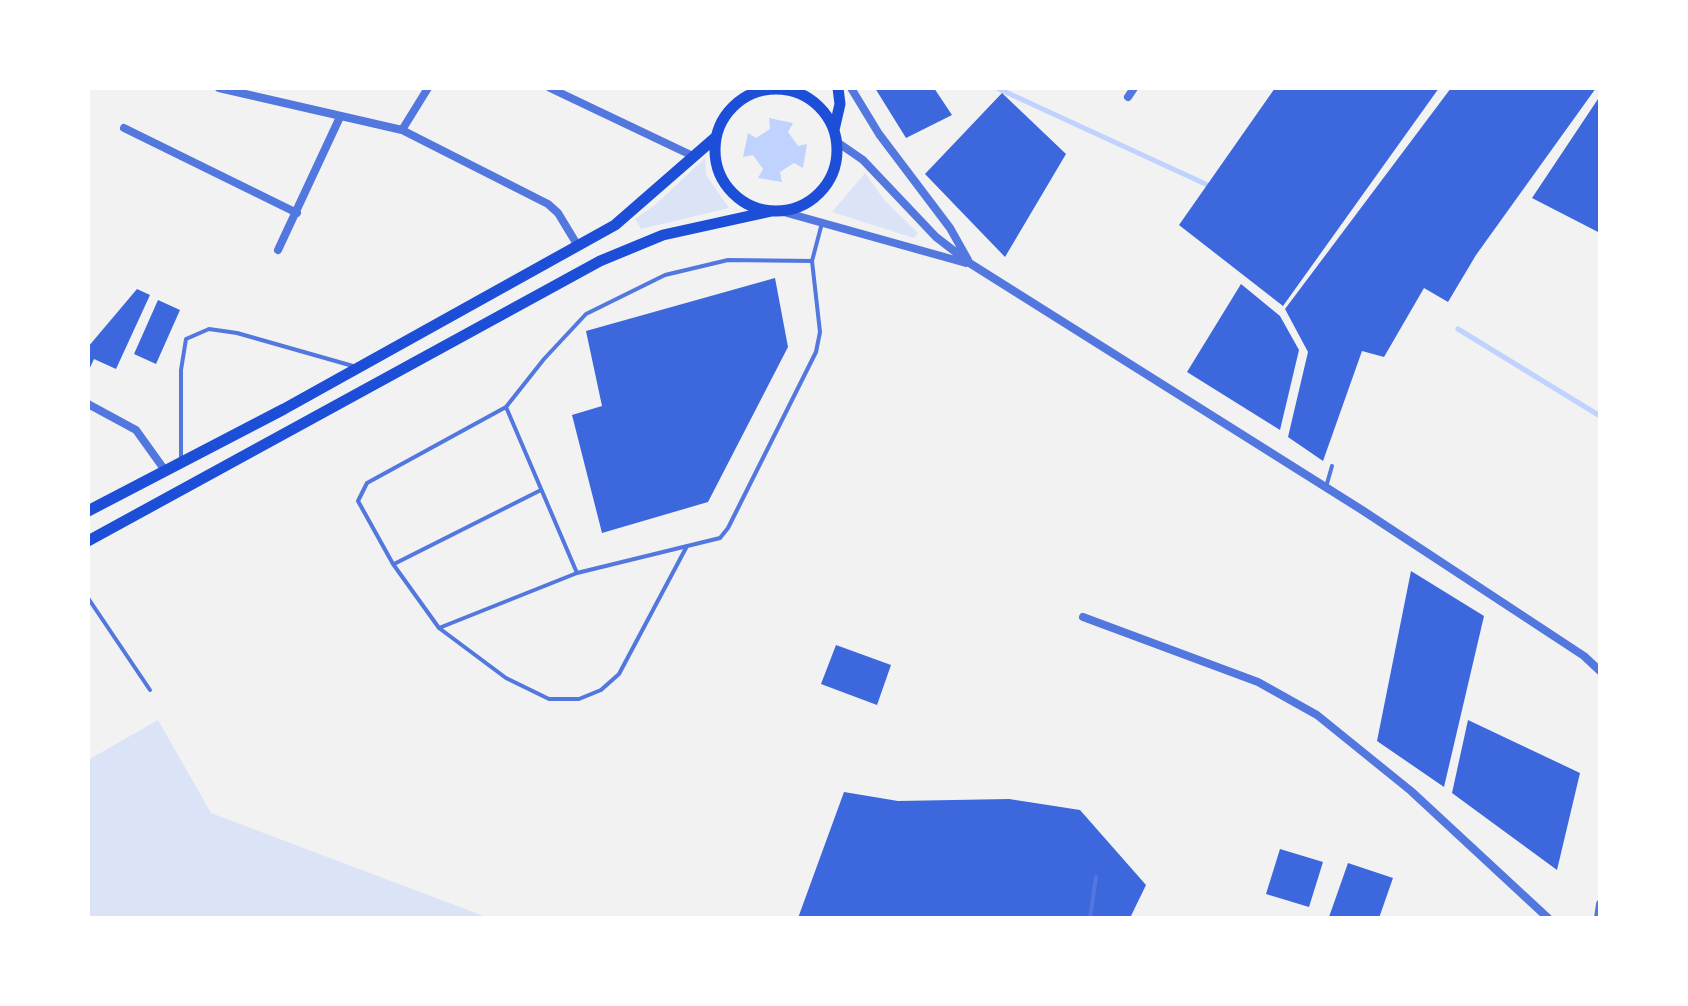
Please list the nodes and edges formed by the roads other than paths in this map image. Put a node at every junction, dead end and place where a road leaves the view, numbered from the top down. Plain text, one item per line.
1 (218, 88) edge
2 (428, 88) edge
3 (550, 88) edge
4 (742, 88) edge
5 (838, 88) edge
6 (851, 88) edge
7 (1134, 88) edge
8 (1128, 97) dead end
9 (737, 104) junction
10 (340, 117) junction
11 (124, 128) dead end
12 (402, 130) junction
13 (835, 136) junction
14 (716, 137) junction
15 (693, 156) junction
16 (776, 211) junction
17 (297, 213) junction
18 (822, 224) junction
19 (578, 246) junction
20 (278, 250) dead end
21 (812, 261) junction
22 (970, 264) junction
23 (358, 368) junction
24 (88, 404) edge
25 (506, 407) junction
26 (181, 462) junction
27 (1332, 466) dead end
28 (164, 469) junction
29 (1326, 488) junction
30 (541, 490) junction
31 (88, 511) edge
32 (88, 541) edge
33 (687, 546) junction
34 (393, 564) junction
35 (577, 573) junction
36 (88, 598) edge
37 (1083, 617) dead end
38 (439, 628) junction
39 (1600, 670) edge
40 (150, 690) dead end
41 (1096, 878) dead end
42 (1600, 904) edge
43 (1090, 918) edge
44 (1548, 918) edge
45 (1598, 918) edge

1 - 10 street
2 - 12 street
3 - 15 street
4 - 9 main road
5 - 13 main road
6 - 22 street
7 - 8 street
9 - 13 main road
9 - 14 main road
10 - 12 street
10 - 17 street
11 - 17 street
12 - 19 street
13 - 16 main road
13 - 22 street
14 - 15 main road
14 - 16 main road
15 - 19 main road
16 - 18 street
16 - 32 main road
17 - 20 street
18 - 21 lane
18 - 22 street
19 - 23 main road
21 - 25 lane
21 - 33 lane
22 - 29 street
23 - 26 main road
23 - 26 lane
24 - 28 street
25 - 30 lane
25 - 34 lane
26 - 28 main road
27 - 29 lane
28 - 31 main road
29 - 39 street
30 - 34 lane
30 - 35 lane
33 - 35 lane
33 - 38 lane
34 - 38 lane
35 - 38 lane
36 - 40 lane
37 - 44 street
41 - 43 lane
42 - 45 street

